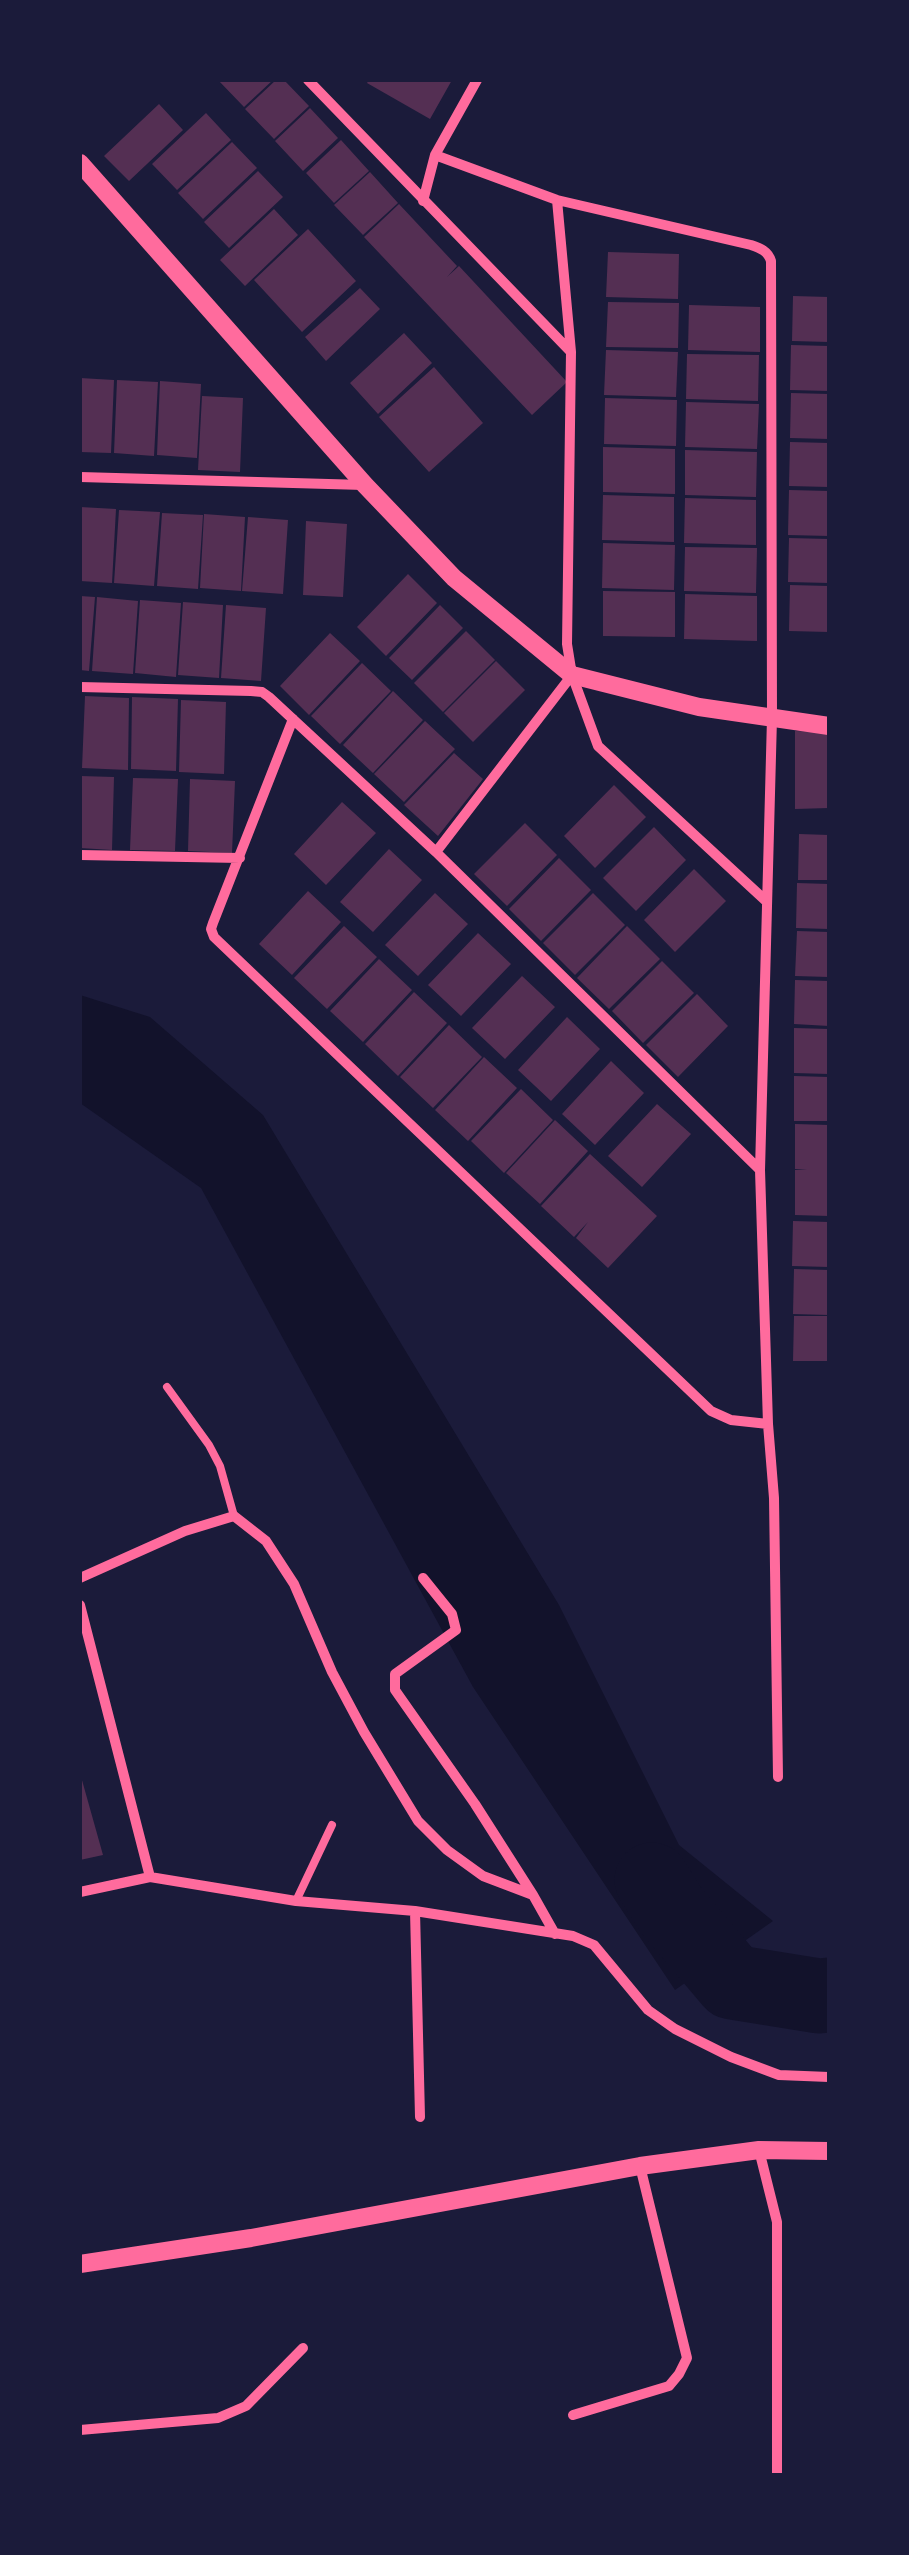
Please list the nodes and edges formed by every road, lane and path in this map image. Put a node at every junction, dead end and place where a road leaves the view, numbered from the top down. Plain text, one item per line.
1 (308, 80) edge
2 (477, 80) edge
3 (435, 155) junction
4 (80, 163) edge
5 (557, 200) junction
6 (424, 201) junction
7 (570, 352) junction
8 (80, 477) edge
9 (366, 485) junction
10 (572, 674) junction
11 (80, 687) edge
12 (772, 718) junction
13 (293, 719) junction
14 (829, 726) edge
15 (436, 852) junction
16 (80, 855) edge
17 (240, 858) junction
18 (766, 901) junction
19 (760, 1170) junction
20 (168, 1387) dead end
21 (768, 1424) junction
22 (234, 1516) junction
23 (80, 1578) edge
24 (423, 1578) dead end
25 (80, 1605) edge
26 (778, 1778) dead end
27 (332, 1825) dead end
28 (150, 1876) junction
29 (80, 1892) edge
30 (533, 1895) junction
31 (296, 1901) junction
32 (415, 1912) junction
33 (554, 1934) junction
34 (829, 2076) edge
35 (420, 2117) dead end
36 (759, 2150) junction
37 (829, 2151) edge
38 (640, 2166) junction
39 (80, 2264) edge
40 (302, 2348) dead end
41 (573, 2415) dead end
42 (80, 2430) edge
43 (777, 2475) edge

1 - 6 street
2 - 3 street
3 - 5 street
3 - 6 street
4 - 9 street
5 - 7 street
5 - 12 street
6 - 7 street
7 - 10 street
8 - 9 street
9 - 10 street
10 - 12 street
10 - 15 street
10 - 18 street
11 - 13 street
12 - 14 street
12 - 18 street
13 - 15 street
13 - 17 street
15 - 19 street
16 - 17 street
17 - 21 street
18 - 19 street
19 - 21 street
20 - 22 lane
21 - 26 street
22 - 23 street
22 - 30 street
24 - 30 street
25 - 28 street
27 - 31 lane
28 - 29 street
28 - 31 street
30 - 33 street
31 - 32 street
32 - 33 street
32 - 35 street
33 - 34 street
36 - 37 street
36 - 38 street
36 - 43 street
38 - 39 street
38 - 41 street
40 - 42 street

